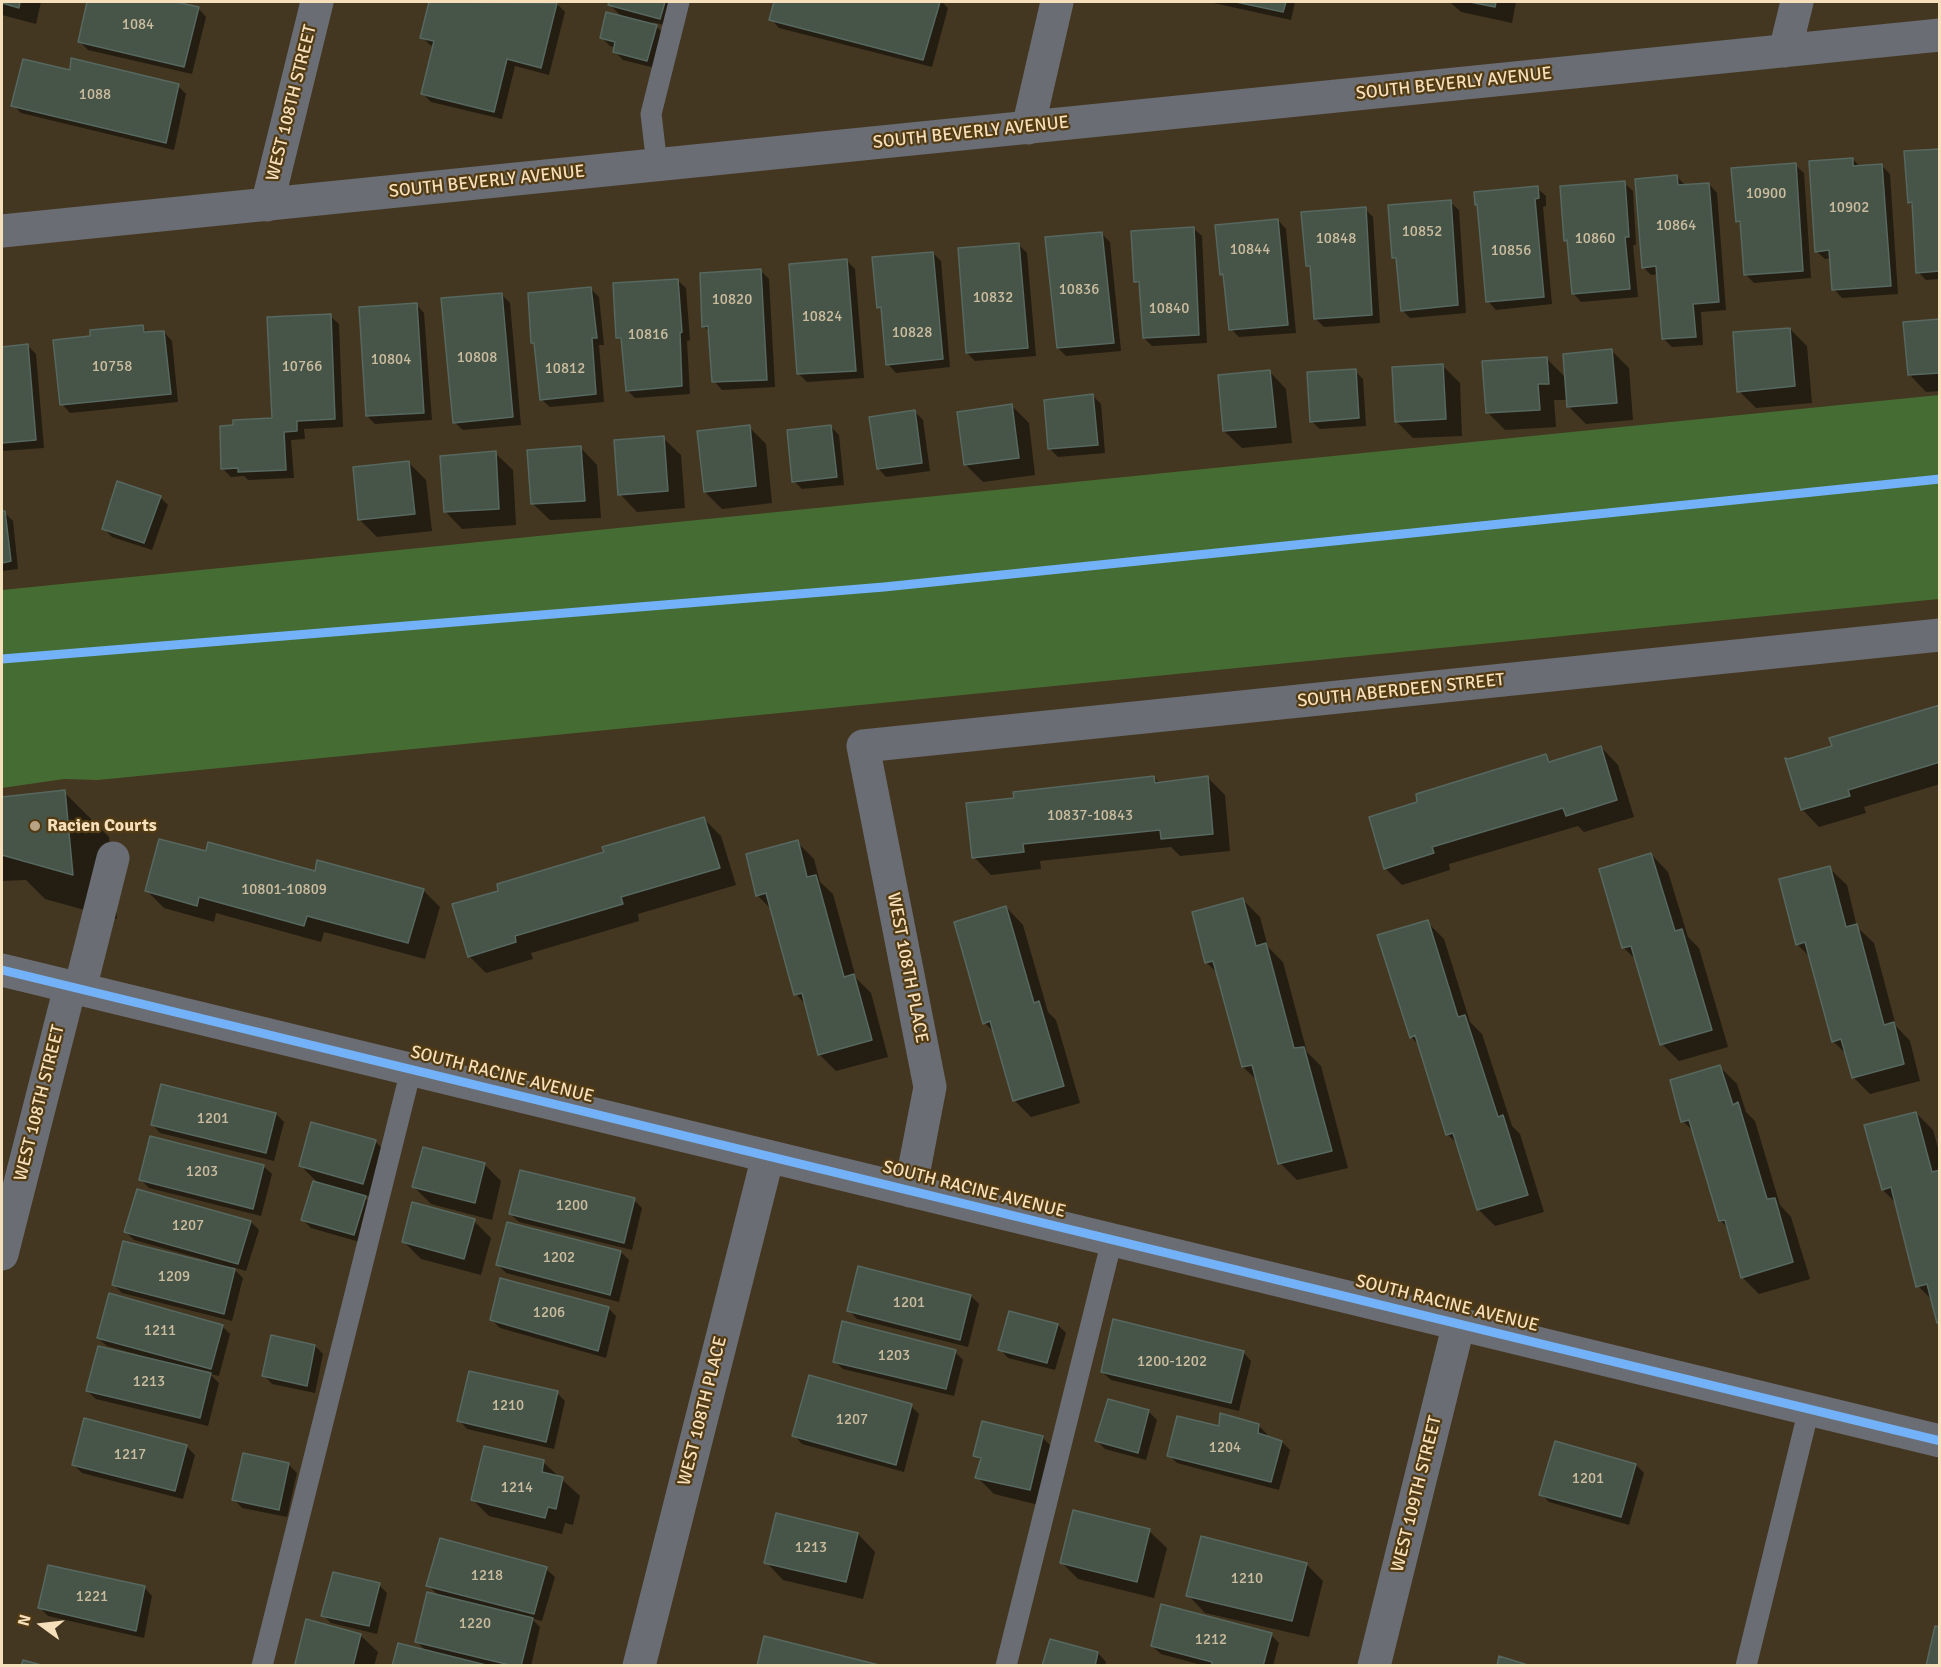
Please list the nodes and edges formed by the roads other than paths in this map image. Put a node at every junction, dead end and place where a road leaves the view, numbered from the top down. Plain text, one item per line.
1 (317, 2) edge
2 (679, 2) edge
3 (1058, 2) edge
4 (1797, 2) edge
5 (1940, 35) edge
6 (1785, 51) junction
7 (1028, 128) junction
8 (657, 165) junction
9 (267, 204) junction
10 (2, 231) edge
11 (1940, 635) edge
12 (863, 746) joint
13 (112, 858) dead end
14 (2, 970) edge
15 (75, 988) junction
16 (411, 1070) junction
17 (768, 1156) junction
18 (910, 1191) junction
19 (1112, 1240) junction
20 (2, 1254) edge
21 (1459, 1323) junction
22 (1809, 1409) junction
23 (1940, 1441) edge
24 (262, 1665) edge
25 (639, 1665) edge
26 (1006, 1665) edge
27 (1374, 1665) edge
28 (1746, 1665) edge

1 - 9 street, WEST 108TH STREET
2 - 8 lane
3 - 7 street
4 - 6 street
5 - 6 street, SOUTH BEVERLY AVENUE
6 - 7 street, SOUTH BEVERLY AVENUE
7 - 8 street, SOUTH BEVERLY AVENUE
8 - 9 street, SOUTH BEVERLY AVENUE
9 - 10 street, SOUTH BEVERLY AVENUE
11 - 12 street, SOUTH ABERDEEN STREET
12 - 18 street, WEST 108TH PLACE
13 - 15 street, WEST 108TH STREET
14 - 15 street, SOUTH RACINE AVENUE
15 - 16 street, SOUTH RACINE AVENUE
15 - 20 street, WEST 108TH STREET
16 - 17 street, SOUTH RACINE AVENUE
16 - 24 lane
17 - 18 street, SOUTH RACINE AVENUE
17 - 25 street, WEST 108TH PLACE
18 - 19 street, SOUTH RACINE AVENUE
19 - 21 street, SOUTH RACINE AVENUE
19 - 26 lane
21 - 22 street, SOUTH RACINE AVENUE
21 - 27 street, WEST 109TH STREET
22 - 23 street, SOUTH RACINE AVENUE
22 - 28 lane

